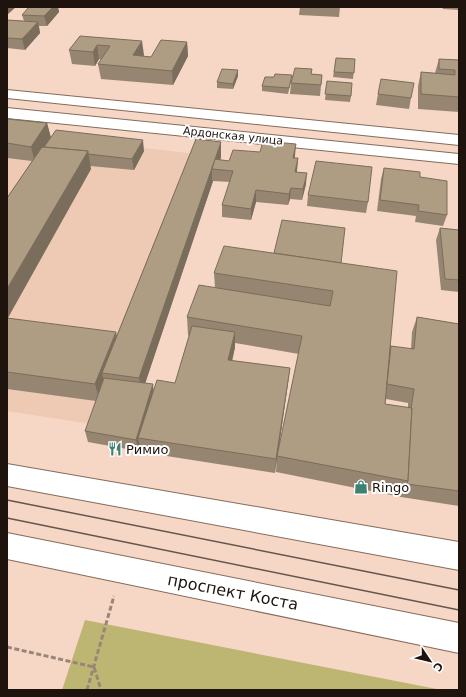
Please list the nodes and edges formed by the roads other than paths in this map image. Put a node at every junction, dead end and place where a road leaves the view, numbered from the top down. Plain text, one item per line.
1 (7, 94) edge
2 (7, 113) edge
3 (459, 140) edge
4 (459, 159) edge
5 (7, 475) edge
6 (7, 546) edge
7 (459, 556) edge
8 (459, 638) edge

1 - 3 main road, Ардонская улица
2 - 4 main road, Ардонская улица
5 - 7 main road
6 - 8 main road, проспект Коста

